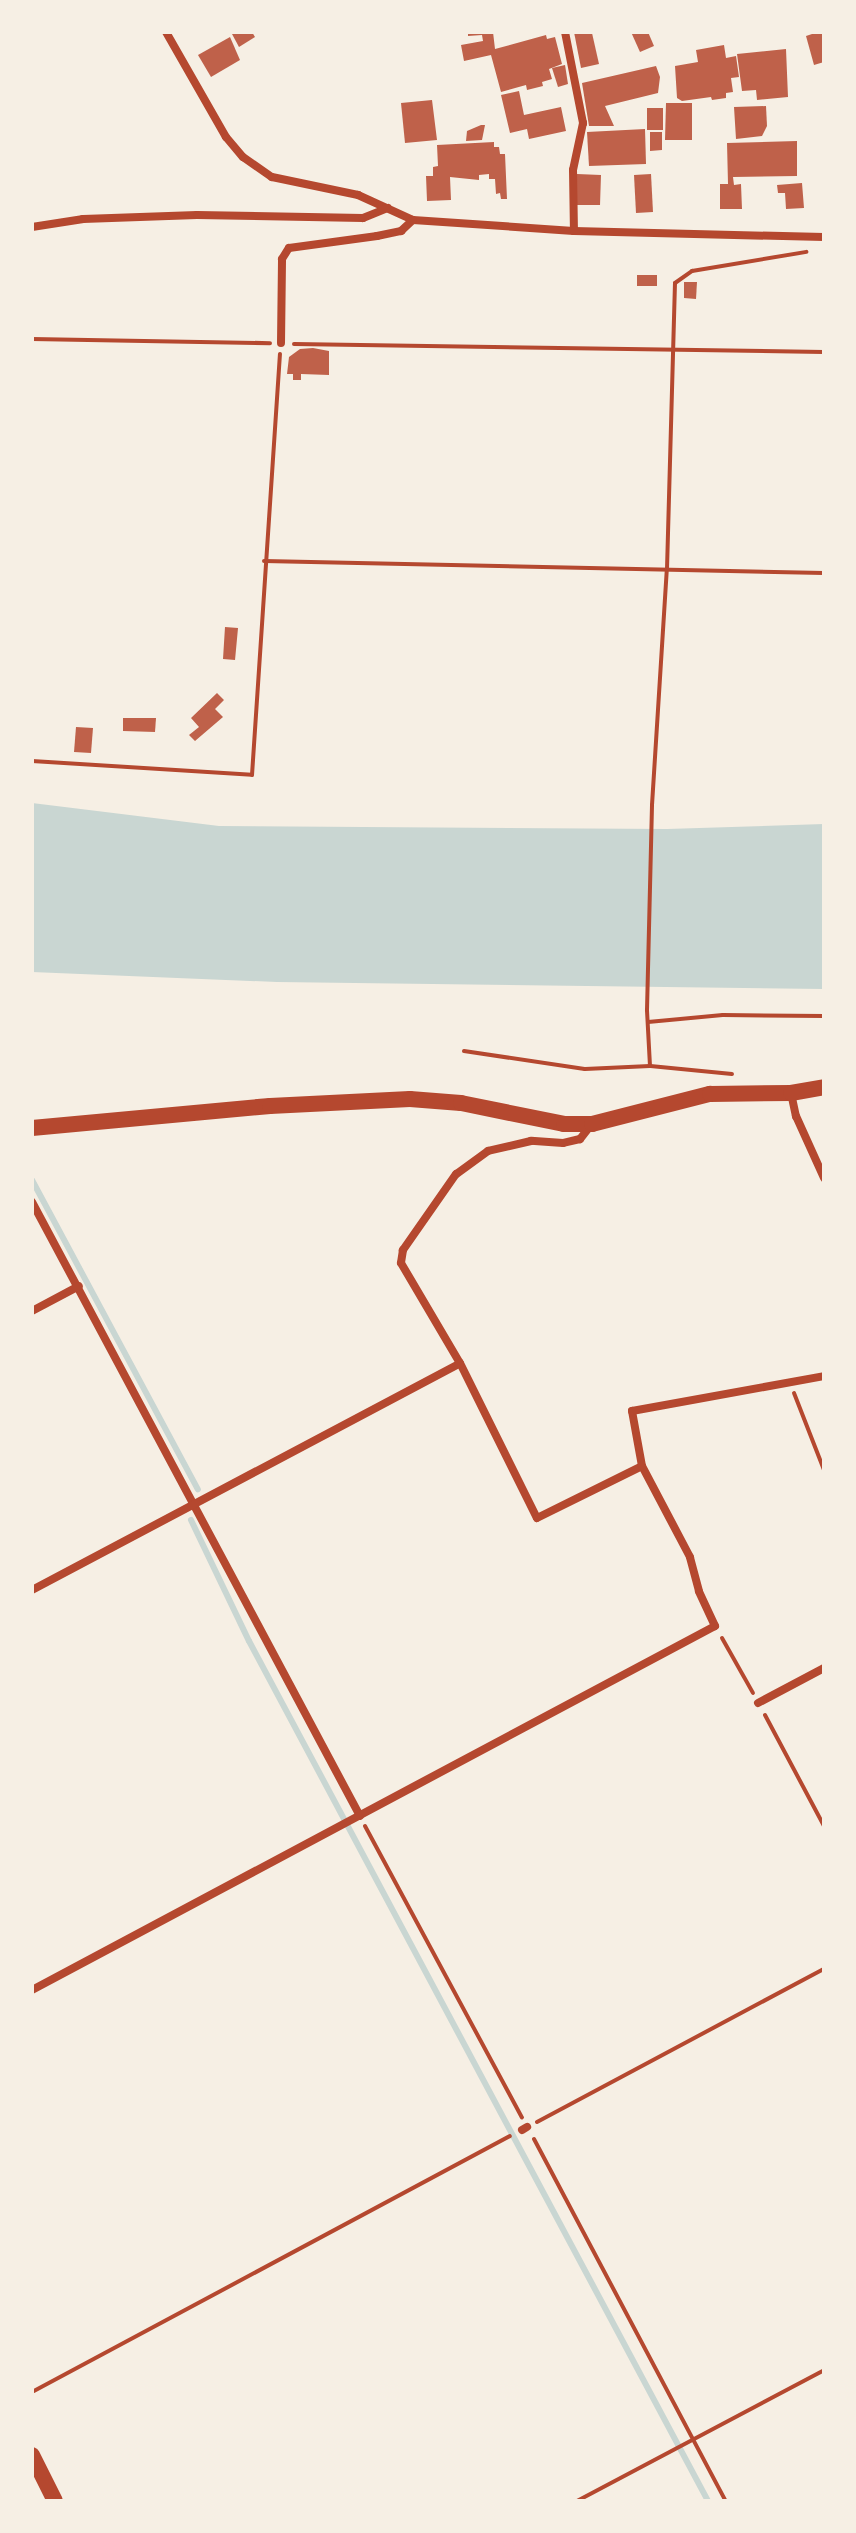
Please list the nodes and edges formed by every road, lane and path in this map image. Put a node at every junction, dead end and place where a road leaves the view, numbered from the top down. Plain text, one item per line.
1 (166, 32) edge
2 (565, 32) edge
3 (388, 208) junction
4 (413, 220) junction
5 (32, 227) edge
6 (574, 231) junction
7 (824, 237) edge
8 (815, 250) dead end
9 (32, 339) edge
10 (281, 343) junction
11 (675, 349) junction
12 (824, 352) edge
13 (264, 561) junction
14 (667, 569) junction
15 (824, 573) edge
16 (32, 761) edge
17 (824, 1016) edge
18 (648, 1022) junction
19 (464, 1051) dead end
20 (650, 1066) junction
21 (737, 1075) dead end
22 (824, 1087) edge
23 (791, 1093) junction
24 (592, 1124) junction
25 (32, 1128) edge
26 (824, 1178) edge
27 (32, 1202) edge
28 (79, 1286) junction
29 (32, 1311) edge
30 (460, 1363) junction
31 (824, 1376) edge
32 (789, 1380) junction
33 (642, 1466) junction
34 (824, 1470) edge
35 (193, 1504) junction
36 (32, 1590) edge
37 (715, 1626) junction
38 (824, 1668) edge
39 (758, 1703) junction
40 (360, 1816) junction
41 (824, 1826) edge
42 (824, 1969) edge
43 (32, 1990) edge
44 (525, 2128) junction
45 (824, 2370) edge
46 (32, 2392) edge
47 (693, 2440) junction
48 (32, 2455) edge
49 (55, 2501) edge
50 (577, 2501) edge
51 (726, 2501) edge

1 - 3 street
2 - 6 street
3 - 4 street
3 - 5 street
4 - 6 street
4 - 10 street
6 - 7 street
8 - 11 path
9 - 10 path
10 - 11 path
10 - 13 path
11 - 12 path
11 - 14 path
13 - 14 path
13 - 16 path
14 - 15 path
14 - 18 path
17 - 18 path
18 - 20 path
19 - 20 path
20 - 21 path
22 - 23 main road
23 - 24 main road
23 - 26 street
24 - 25 main road
24 - 30 street
27 - 28 street
28 - 29 street
28 - 35 street
30 - 33 street
30 - 35 street
31 - 32 street
32 - 33 street
32 - 34 path
33 - 37 street
35 - 36 street
35 - 40 street
37 - 39 path
37 - 40 street
38 - 39 street
39 - 41 path
40 - 43 street
40 - 44 path
42 - 44 path
44 - 46 path
44 - 47 path
45 - 47 path
47 - 50 path
47 - 51 path
48 - 49 main road

